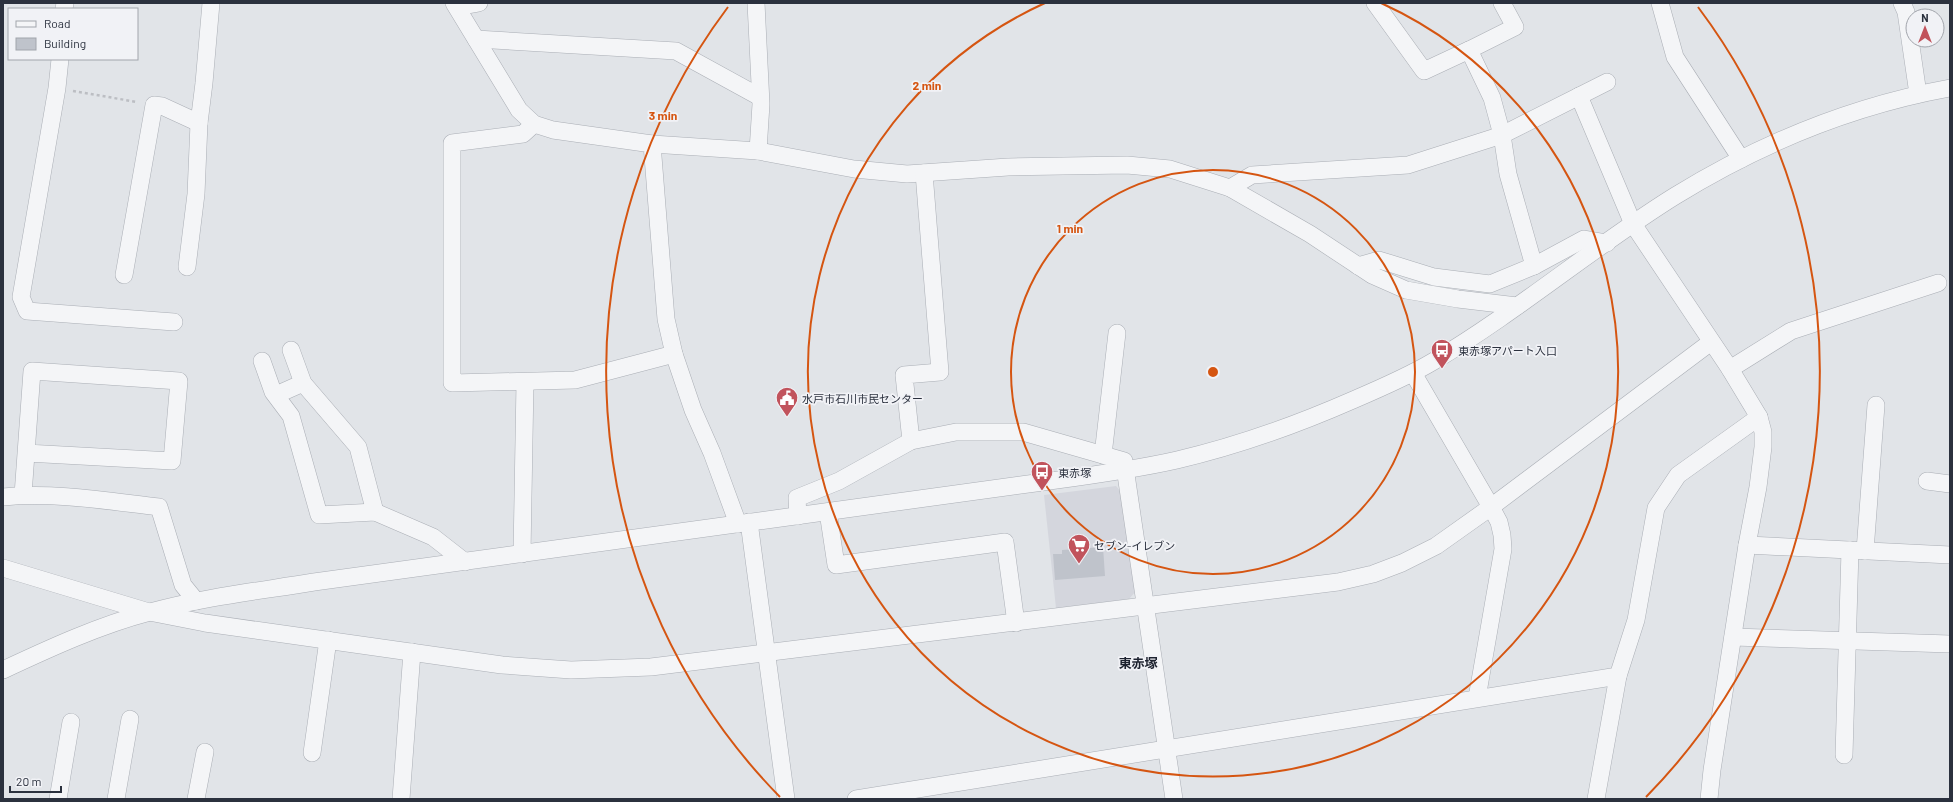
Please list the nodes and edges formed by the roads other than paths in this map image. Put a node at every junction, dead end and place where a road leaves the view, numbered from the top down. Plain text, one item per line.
1 (211, 3) edge
2 (479, 3) edge
3 (756, 3) edge
4 (1375, 3) edge
5 (1502, 3) edge
6 (1660, 3) edge
7 (1902, 3) edge
8 (455, 5) edge
9 (476, 39) junction
10 (1469, 50) junction
11 (60, 60) edge
12 (1607, 82) dead end
13 (1950, 88) edge
14 (1918, 94) junction
15 (1579, 96) junction
16 (760, 97) junction
17 (199, 122) junction
18 (534, 124) junction
19 (1502, 135) junction
20 (652, 144) junction
21 (758, 151) junction
22 (1740, 159) junction
23 (924, 173) junction
24 (1230, 188) junction
25 (1633, 224) junction
26 (1607, 243) junction
27 (1358, 266) junction
28 (1534, 266) junction
29 (187, 267) dead end
30 (124, 275) dead end
31 (1938, 282) dead end
32 (1517, 306) junction
33 (174, 322) dead end
34 (1117, 333) dead end
35 (1711, 342) junction
36 (292, 350) dead end
37 (674, 354) junction
38 (262, 360) dead end
39 (1730, 369) junction
40 (1413, 373) junction
41 (525, 382) junction
42 (303, 383) junction
43 (276, 395) junction
44 (1876, 405) dead end
45 (1759, 417) junction
46 (911, 440) junction
47 (26, 453) junction
48 (1103, 455) junction
49 (1126, 470) junction
50 (1927, 481) dead end
51 (1950, 484) edge
52 (24, 495) junction
53 (3, 497) edge
54 (1491, 507) junction
55 (375, 512) junction
56 (828, 512) junction
57 (798, 516) junction
58 (744, 523) junction
59 (1747, 545) junction
60 (1857, 550) junction
61 (522, 554) junction
62 (1950, 555) edge
63 (465, 562) junction
64 (3, 568) edge
65 (196, 601) junction
66 (1145, 607) junction
67 (149, 612) junction
68 (1016, 623) junction
69 (1733, 637) junction
70 (328, 640) junction
71 (1846, 641) junction
72 (1950, 644) edge
73 (412, 652) junction
74 (767, 654) junction
75 (3, 670) edge
76 (1618, 676) junction
77 (1477, 698) junction
78 (130, 719) dead end
79 (71, 722) dead end
80 (1167, 750) junction
81 (205, 752) dead end
82 (312, 753) dead end
83 (1844, 755) dead end
84 (58, 799) edge
85 (116, 799) edge
86 (196, 799) edge
87 (401, 799) edge
88 (786, 799) edge
89 (856, 799) edge
90 (1174, 799) edge
91 (1596, 799) edge
92 (1709, 799) edge

1 - 17 street
2 - 8 street
3 - 16 street
4 - 10 street
5 - 10 street
6 - 22 street
7 - 14 street
8 - 9 street
9 - 16 street
9 - 18 street
10 - 19 street
11 - 33 street
12 - 15 street
13 - 14 street
14 - 22 street
15 - 19 street
15 - 25 street
16 - 21 street
17 - 29 street
17 - 30 street
18 - 20 street
18 - 41 street
19 - 24 street
19 - 28 street
20 - 21 street
20 - 37 street
21 - 23 street
22 - 25 street
23 - 24 street
23 - 46 street
24 - 27 street
25 - 26 street
25 - 35 street
26 - 28 street
26 - 32 street
27 - 28 street
27 - 32 street
31 - 39 street
32 - 40 street
34 - 48 street
35 - 39 street
35 - 54 street
36 - 42 street
37 - 41 street
37 - 58 street
38 - 43 street
39 - 45 street
40 - 49 street
40 - 54 street
41 - 61 street
42 - 43 street
42 - 55 street
43 - 55 street
44 - 60 street
45 - 59 street
45 - 76 street
46 - 48 street
46 - 57 street
47 - 47 street
47 - 52 street
48 - 49 street
49 - 56 street
49 - 66 street
50 - 51 street
52 - 53 street
52 - 65 street
54 - 66 street
54 - 77 street
55 - 63 street
56 - 57 street
56 - 68 street
57 - 58 street
58 - 61 street
58 - 74 street
59 - 60 street
59 - 69 street
60 - 62 street
60 - 71 street
61 - 63 street
63 - 65 street
64 - 67 street
65 - 67 street
66 - 68 street
66 - 80 street
67 - 70 street
67 - 75 street
68 - 74 street
69 - 71 street
69 - 92 street
70 - 73 street
70 - 82 street
71 - 72 street
71 - 83 street
73 - 74 street
73 - 87 street
74 - 88 street
76 - 77 street
76 - 91 street
77 - 80 street
78 - 85 street
79 - 84 street
80 - 89 street
80 - 90 street
81 - 86 street

